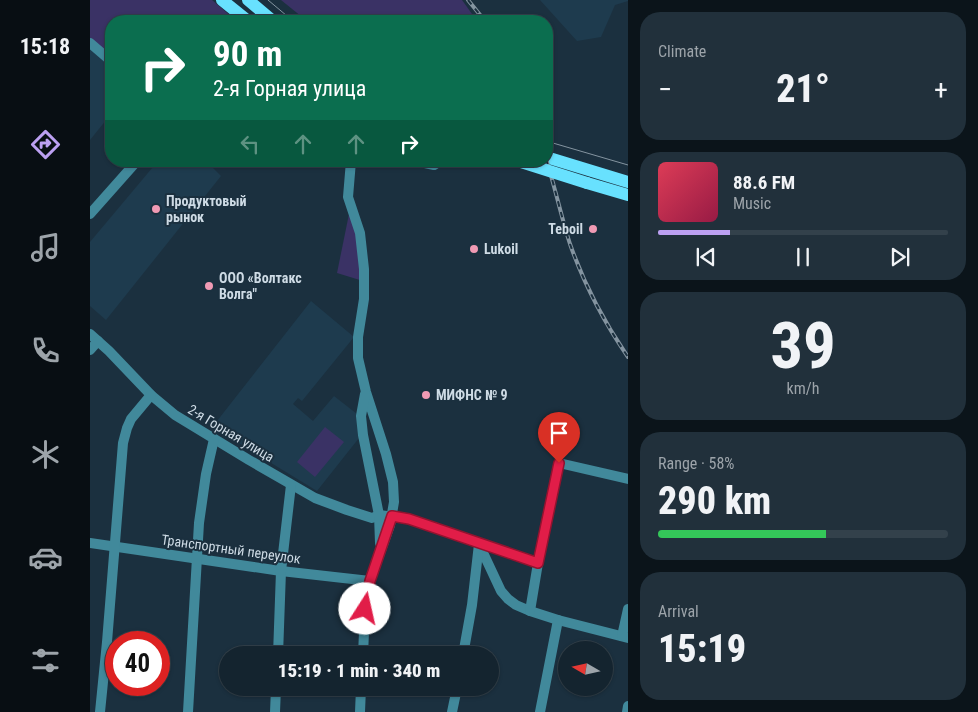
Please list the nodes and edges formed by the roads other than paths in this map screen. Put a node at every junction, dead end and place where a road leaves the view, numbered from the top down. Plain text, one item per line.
1 (222, 0) edge
2 (248, 0) edge
3 (241, 15) edge
4 (266, 15) edge
5 (90, 43) edge
6 (105, 57) edge
7 (553, 159) edge
8 (132, 167) edge
9 (351, 167) edge
10 (535, 167) edge
11 (628, 182) edge
12 (628, 195) edge
13 (90, 214) edge
14 (94, 337) edge
15 (90, 350) edge
16 (366, 392) junction
17 (152, 394) junction
18 (214, 440) junction
19 (628, 479) edge
20 (291, 485) junction
21 (379, 515) junction
22 (392, 516) junction
23 (90, 543) edge
24 (479, 544) junction
25 (115, 547) junction
26 (380, 554) junction
27 (196, 559) junction
28 (538, 563) junction
29 (281, 571) junction
30 (370, 581) junction
31 (628, 609) edge
32 (530, 611) junction
33 (558, 620) junction
34 (625, 637) edge
35 (278, 646) edge
36 (363, 646) edge
37 (464, 646) edge
38 (276, 696) edge
39 (361, 696) edge
40 (455, 696) edge
41 (628, 706) edge
42 (100, 712) edge
43 (188, 712) edge
44 (275, 712) edge
45 (360, 712) edge
46 (452, 712) edge
47 (540, 712) edge
48 (627, 712) edge

1 - 3 main road
2 - 4 main road
5 - 6 street
7 - 11 main road
8 - 13 street
9 - 16 street
10 - 12 main road, bridge
14 - 15 street
14 - 17 street, 2-я Горная улица
16 - 21 street
16 - 22 street
17 - 18 street, 2-я Горная улица
17 - 25 street
18 - 20 street, 2-я Горная улица
18 - 27 street
19 - 28 street
20 - 21 street, 2-я Горная улица
20 - 29 street
21 - 22 street, 2-я Горная улица
21 - 26 street
22 - 24 street
22 - 26 street
23 - 25 street, Транспортный переулок
24 - 28 street
24 - 32 street
24 - 37 street
25 - 27 street, Транспортный переулок
25 - 42 street
26 - 30 street
27 - 29 street, Транспортный переулок
27 - 43 street
28 - 32 street
29 - 30 street, Транспортный переулок
29 - 35 street
30 - 36 street
31 - 34 street
32 - 33 street
33 - 34 street
33 - 47 street
38 - 44 street
39 - 45 street
40 - 46 street
41 - 48 street

